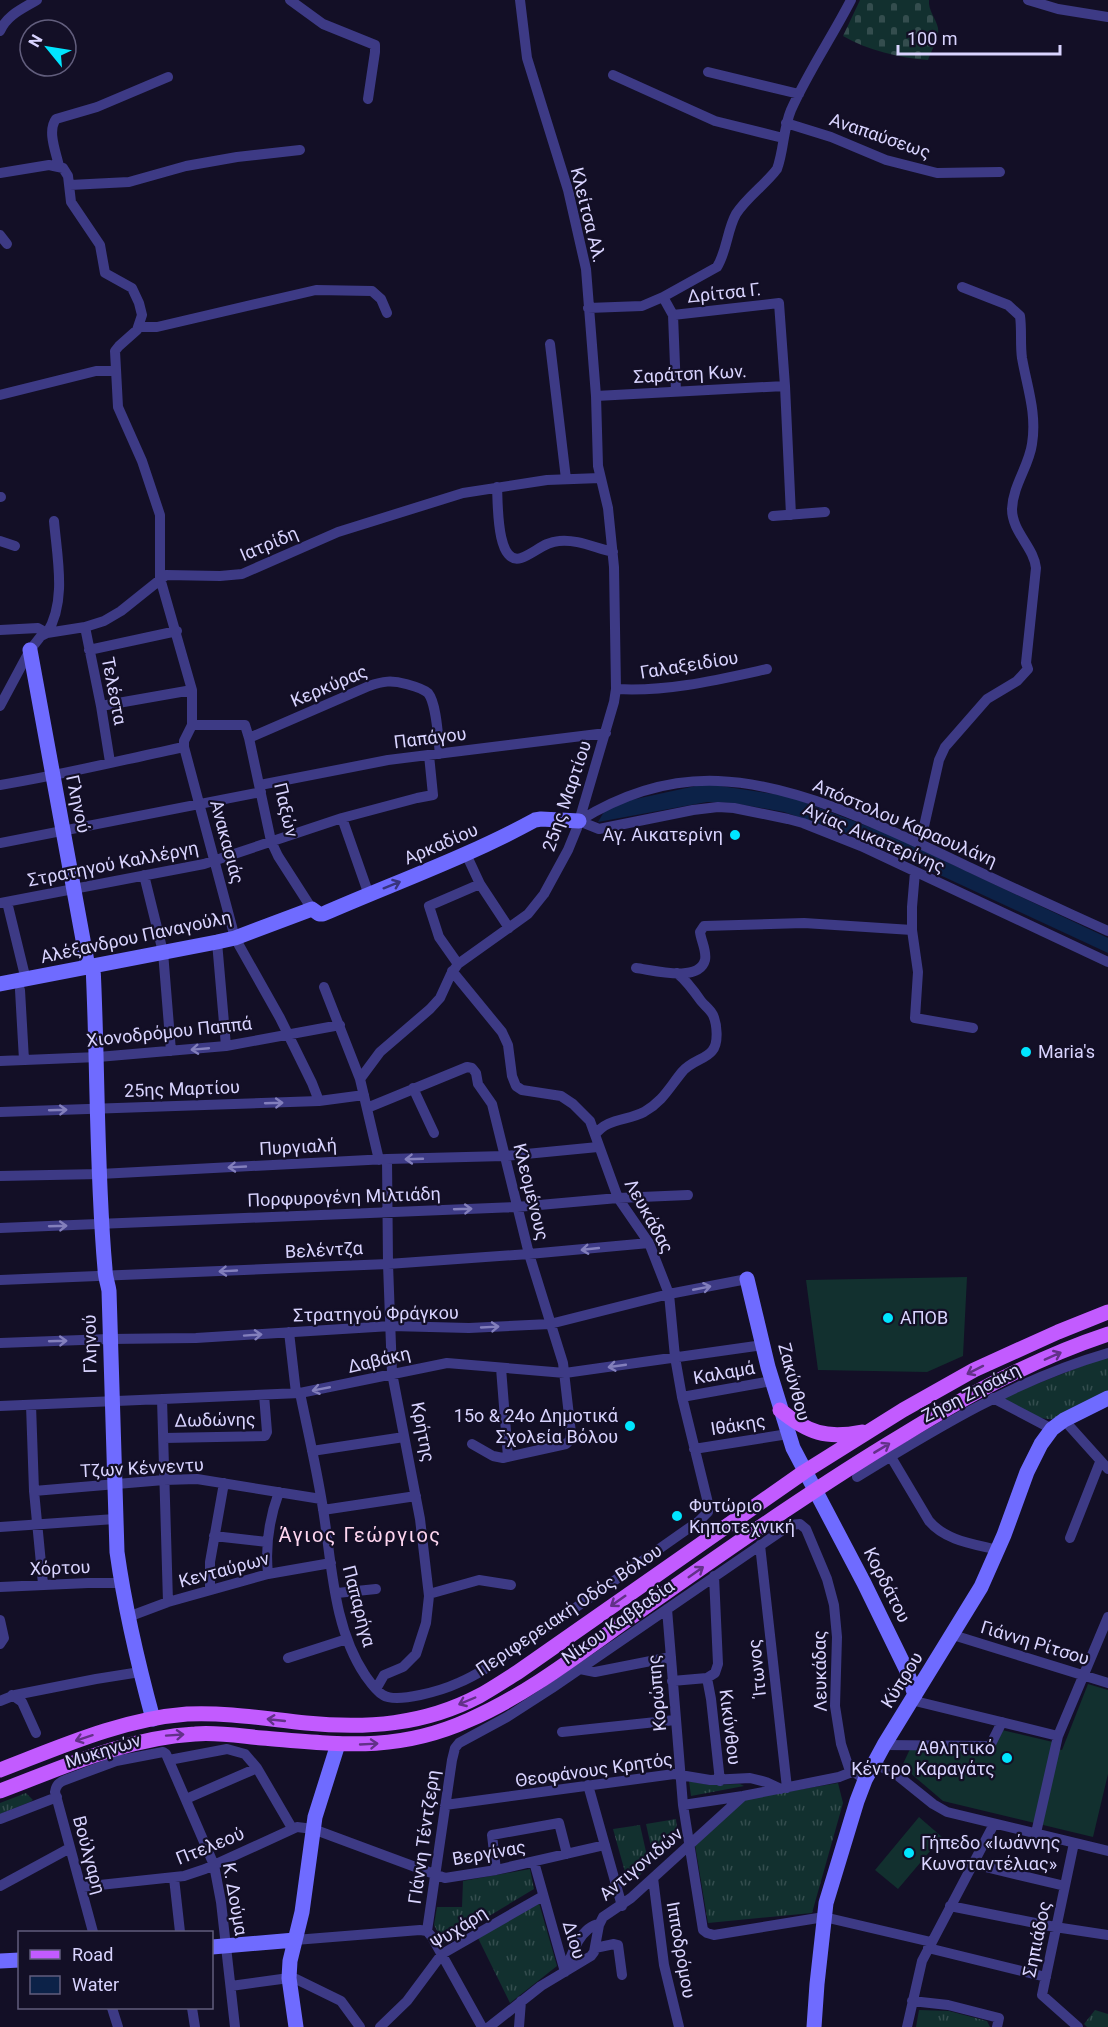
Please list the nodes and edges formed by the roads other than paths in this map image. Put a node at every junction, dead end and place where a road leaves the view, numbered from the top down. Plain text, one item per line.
1 (37, 0) edge
2 (290, 0) edge
3 (520, 0) edge
4 (851, 0) edge
5 (1028, 0) edge
6 (1108, 16) edge
7 (0, 31) edge
8 (708, 72) dead end
9 (613, 75) dead end
10 (168, 77) dead end
11 (799, 94) junction
12 (368, 99) dead end
13 (786, 123) junction
14 (783, 138) junction
15 (300, 150) dead end
16 (59, 166) junction
17 (1000, 172) dead end
18 (0, 173) edge
19 (70, 185) junction
20 (0, 235) edge
21 (7, 244) dead end
22 (962, 287) dead end
23 (663, 297) junction
24 (588, 308) junction
25 (387, 313) dead end
26 (673, 315) junction
27 (139, 327) junction
28 (550, 344) dead end
29 (115, 371) junction
30 (785, 386) junction
31 (676, 391) junction
32 (0, 395) edge
33 (596, 396) junction
34 (600, 478) junction
35 (566, 479) junction
36 (497, 487) junction
37 (825, 512) dead end
38 (791, 515) junction
39 (773, 516) dead end
40 (54, 521) dead end
41 (0, 541) edge
42 (15, 546) dead end
43 (613, 552) junction
44 (160, 578) junction
45 (85, 627) junction
46 (0, 630) edge
47 (177, 631) junction
48 (47, 633) junction
49 (30, 650) junction
50 (89, 650) junction
51 (767, 669) dead end
52 (616, 689) junction
53 (192, 690) junction
54 (0, 706) edge
55 (101, 706) junction
56 (192, 725) junction
57 (606, 733) junction
58 (249, 738) junction
59 (184, 747) junction
60 (434, 754) junction
61 (110, 762) junction
62 (52, 777) junction
63 (0, 785) edge
64 (261, 789) junction
65 (199, 804) junction
66 (342, 818) junction
67 (579, 821) junction
68 (64, 831) junction
69 (271, 841) junction
70 (0, 843) edge
71 (920, 844) junction
72 (466, 854) junction
73 (215, 861) junction
74 (915, 872) junction
75 (144, 875) junction
76 (480, 884) junction
77 (73, 889) junction
78 (369, 895) junction
79 (4, 902) edge
80 (315, 912) junction
81 (509, 928) junction
82 (912, 930) junction
83 (1108, 931) edge
84 (235, 938) junction
85 (217, 942) junction
86 (163, 952) junction
87 (1108, 962) edge
88 (91, 966) junction
89 (455, 968) junction
90 (636, 968) dead end
91 (677, 973) junction
92 (0, 984) edge
93 (23, 985) junction
94 (324, 987) dead end
95 (340, 1025) junction
96 (973, 1028) dead end
97 (288, 1035) junction
98 (226, 1046) junction
99 (171, 1051) junction
100 (98, 1057) junction
101 (24, 1060) junction
102 (0, 1061) edge
103 (360, 1079) junction
104 (413, 1088) junction
105 (364, 1095) junction
106 (319, 1101) junction
107 (98, 1108) junction
108 (367, 1108) junction
109 (0, 1112) edge
110 (434, 1133) dead end
111 (595, 1135) junction
112 (598, 1147) junction
113 (505, 1156) junction
114 (383, 1160) junction
115 (99, 1174) junction
116 (0, 1176) edge
117 (688, 1195) dead end
118 (618, 1198) junction
119 (517, 1207) junction
120 (386, 1211) junction
121 (103, 1224) junction
122 (0, 1228) edge
123 (649, 1243) junction
124 (530, 1254) junction
125 (388, 1264) junction
126 (106, 1275) junction
127 (747, 1279) joint
128 (0, 1280) edge
129 (669, 1294) junction
130 (1108, 1312) edge
131 (550, 1324) junction
132 (391, 1326) junction
133 (289, 1332) junction
134 (1108, 1335) edge
135 (110, 1339) junction
136 (0, 1343) edge
137 (763, 1345) junction
138 (1108, 1353) edge
139 (675, 1357) junction
140 (501, 1368) junction
141 (392, 1373) junction
142 (565, 1373) junction
143 (772, 1381) junction
144 (298, 1393) junction
145 (264, 1395) junction
146 (682, 1397) junction
147 (993, 1398) junction
148 (1108, 1398) edge
149 (162, 1399) junction
150 (111, 1401) junction
151 (31, 1405) junction
152 (0, 1406) edge
153 (780, 1410) junction
154 (1058, 1425) junction
155 (868, 1431) junction
156 (788, 1434) junction
157 (404, 1437) junction
158 (164, 1438) junction
159 (472, 1444) dead end
160 (694, 1449) junction
161 (312, 1451) junction
162 (508, 1457) junction
163 (891, 1457) junction
164 (1104, 1465) edge
165 (804, 1472) junction
166 (856, 1477) dead end
167 (164, 1480) junction
168 (224, 1483) junction
169 (113, 1484) junction
170 (814, 1490) junction
171 (34, 1491) junction
172 (279, 1492) junction
173 (416, 1496) junction
174 (322, 1504) junction
175 (115, 1518) junction
176 (38, 1524) junction
177 (800, 1524) joint
178 (0, 1527) edge
179 (214, 1536) junction
180 (1070, 1538) dead end
181 (267, 1542) junction
182 (760, 1545) junction
183 (998, 1550) junction
184 (331, 1563) junction
185 (268, 1574) junction
186 (714, 1576) junction
187 (121, 1583) junction
188 (43, 1584) junction
189 (511, 1585) dead end
190 (0, 1587) edge
191 (376, 1588) dead end
192 (210, 1590) junction
193 (337, 1593) junction
194 (429, 1593) junction
195 (168, 1602) junction
196 (667, 1609) junction
197 (128, 1617) junction
198 (1108, 1617) edge
199 (0, 1620) edge
200 (953, 1635) junction
201 (347, 1639) junction
202 (1, 1643) edge
203 (671, 1656) junction
204 (288, 1658) dead end
205 (580, 1669) junction
206 (140, 1672) junction
207 (1084, 1676) junction
208 (707, 1678) junction
209 (672, 1681) junction
210 (1108, 1683) edge
211 (376, 1689) junction
212 (0, 1693) edge
213 (15, 1695) junction
214 (915, 1695) junction
215 (0, 1701) edge
216 (153, 1719) junction
217 (675, 1720) junction
218 (1002, 1722) junction
219 (562, 1732) dead end
220 (36, 1733) dead end
221 (1058, 1736) junction
222 (338, 1744) junction
223 (884, 1745) junction
224 (455, 1748) joint
225 (166, 1756) junction
226 (873, 1763) junction
227 (257, 1768) junction
228 (0, 1770) edge
229 (682, 1774) junction
230 (859, 1776) junction
231 (720, 1781) junction
232 (588, 1785) junction
233 (784, 1788) junction
234 (0, 1791) edge
235 (56, 1792) junction
236 (743, 1796) junction
237 (186, 1799) junction
238 (445, 1805) junction
239 (683, 1805) junction
240 (0, 1819) edge
241 (994, 1824) junction
242 (292, 1828) junction
243 (313, 1829) junction
244 (1036, 1833) junction
245 (1074, 1843) junction
246 (605, 1845) junction
247 (688, 1847) junction
248 (70, 1848) junction
249 (1108, 1851) edge
250 (567, 1854) junction
251 (534, 1862) junction
252 (973, 1864) junction
253 (214, 1865) junction
254 (496, 1870) junction
255 (435, 1875) junction
256 (174, 1878) junction
257 (653, 1878) junction
258 (0, 1886) edge
259 (1065, 1886) junction
260 (81, 1887) junction
261 (543, 1896) junction
262 (622, 1906) junction
263 (950, 1906) junction
264 (824, 1917) junction
265 (599, 1924) junction
266 (1055, 1927) junction
267 (93, 1931) edge
268 (180, 1931) edge
269 (427, 1931) junction
270 (1108, 1935) edge
271 (295, 1940) junction
272 (929, 1945) junction
273 (219, 1947) edge
274 (595, 1948) junction
275 (442, 1954) junction
276 (18, 1960) edge
277 (0, 1961) edge
278 (565, 1972) junction
279 (622, 1975) dead end
280 (1046, 1977) junction
281 (289, 1978) junction
282 (231, 1986) junction
283 (521, 2001) junction
284 (912, 2001) junction
285 (113, 2009) edge
286 (192, 2009) edge
287 (1065, 2023) edge
288 (118, 2027) edge
289 (195, 2027) edge
290 (235, 2027) edge
291 (296, 2027) edge
292 (360, 2027) edge
293 (380, 2027) edge
294 (482, 2027) edge
295 (489, 2027) edge
296 (519, 2027) edge
297 (679, 2027) edge
298 (814, 2027) edge
299 (907, 2027) edge
300 (997, 2027) edge
301 (1078, 2027) edge

1 - 7 street
2 - 12 street
3 - 24 street, Κλείτσα Αλ.
4 - 11 street
5 - 6 street
8 - 11 street
9 - 14 street
10 - 16 street
11 - 13 street
13 - 14 street
13 - 17 street, Αναπαύσεως
14 - 23 street
15 - 19 street
16 - 18 street
16 - 19 street
19 - 27 street
20 - 21 street
22 - 71 street
23 - 24 street
23 - 26 street
24 - 33 street, Κλείτσα Αλ.
25 - 27 street
26 - 30 street, Δρίτσα Γ.
26 - 31 street
27 - 29 street
28 - 35 street
29 - 32 street
29 - 44 street
30 - 31 street, Σαράτση Κων.
30 - 38 street
31 - 33 street, Σαράτση Κων.
33 - 34 street, Κλείτσα Αλ.
34 - 35 street, Ιατρίδη
34 - 43 street, 25ης Μαρτίου
35 - 36 street, Ιατρίδη
36 - 43 street
36 - 44 street, Ιατρίδη
37 - 38 street
38 - 39 street
40 - 48 street
41 - 42 street
43 - 52 street, 25ης Μαρτίου
44 - 45 street
44 - 47 street
45 - 48 street
45 - 50 street, Τελέστα
46 - 48 street
47 - 50 street
47 - 53 street
48 - 49 street
49 - 54 street
49 - 62 street, Γληνού
50 - 55 street, Τελέστα
51 - 52 street, Γαλαξειδίου
52 - 57 street, 25ης Μαρτίου
53 - 55 street
53 - 56 street
55 - 61 street, Τελέστα
56 - 58 street
56 - 59 street
57 - 60 street, Παπάγου
57 - 67 street, 25ης Μαρτίου
58 - 60 street, Κερκύρας
58 - 64 street, Παξών
59 - 61 street
59 - 65 street, Ανακασιάς
60 - 64 street, Παπάγου
60 - 66 street, Στρατηγού Καλλέργη
61 - 62 street
62 - 63 street
62 - 68 street, Γληνού
64 - 65 street, Παπάγου
64 - 69 street, Παξών
65 - 68 street, Παπάγου
65 - 73 street, Ανακασιάς
66 - 69 street, Στρατηγού Καλλέργη
66 - 78 street
67 - 71 street, Απόστολου Καραουλάνη
67 - 72 street, Αρκαδίου
67 - 74 street, Αγίας Αικατερίνης
67 - 81 street, 25ης Μαρτίου
68 - 70 street, Παπάγου
68 - 77 street, Γληνού
69 - 73 street, Στρατηγού Καλλέργη
69 - 80 street, Παξών
71 - 83 street, Απόστολου Καραουλάνη
72 - 76 street
78 -> 72 street, Αρκαδίου
73 - 75 street, Στρατηγού Καλλέργη
73 - 84 street, Ανακασιάς
74 - 82 street
74 - 87 street, Αγίας Αικατερίνης
75 - 77 street, Στρατηγού Καλλέργη
75 - 86 street
76 - 81 street
76 - 89 street
77 - 79 street, Στρατηγού Καλλέργη
77 - 88 street, Γληνού
78 - 80 street, Αρκαδίου
79 - 93 street
80 - 84 street, Αλέξανδρου Παναγούλη
81 - 89 street, 25ης Μαρτίου
82 - 91 street
82 - 96 street
84 - 85 street, Αλέξανδρου Παναγούλη
84 - 97 street, Ανακασιάς
85 - 86 street, Αλέξανδρου Παναγούλη
85 - 98 street
86 - 88 street, Αλέξανδρου Παναγούλη
86 - 99 street
88 - 93 street, Αλέξανδρου Παναγούλη
88 - 100 street, Γληνού
89 - 103 street, 25ης Μαρτίου
89 - 111 street, Λευκάδας
90 - 91 street
91 - 111 street
92 - 93 street, Αλέξανδρου Παναγούλη
93 - 101 street
94 - 95 street, Κρήτης
95 - 97 street, Χιονοδρόμου Παππά
95 - 103 street, Κρήτης
97 - 98 street, Χιονοδρόμου Παππά
97 - 106 street, Ανακασιάς
98 -> 99 street, Χιονοδρόμου Παππά
99 - 100 street, Χιονοδρόμου Παππά
100 - 101 street, Χιονοδρόμου Παππά
100 - 107 street, Γληνού
101 - 102 street, Χιονοδρόμου Παππά
103 - 105 street, Κρήτης
104 - 108 street, Κλεομένους
104 - 110 street
104 - 113 street, Κλεομένους
105 - 106 street, 25ης Μαρτίου
105 - 108 street, Κρήτης
107 -> 106 street, 25ης Μαρτίου
109 -> 107 street, 25ης Μαρτίου
107 - 115 street, Γληνού
108 - 114 street, Κρήτης
111 - 112 street, Λευκάδας
112 - 113 street, Πυργιαλή
112 - 118 street, Λευκάδας
113 -> 114 street, Πυργιαλή
113 - 119 street, Κλεομένους
114 -> 115 street, Πυργιαλή
114 - 120 street, Κρήτης
115 - 116 street, Πυργιαλή
115 - 121 street, Γληνού
117 - 118 street, Πορφυρογένη Μιλτιάδη
118 - 119 street, Πορφυρογένη Μιλτιάδη
118 - 123 street, Λευκάδας
120 -> 119 street, Πορφυρογένη Μιλτιάδη
119 - 124 street, Κλεομένους
120 - 121 street, Πορφυρογένη Μιλτιάδη
120 - 125 street, Κρήτης
122 -> 121 street, Πορφυρογένη Μιλτιάδη
121 - 126 street, Γληνού
123 -> 124 street, Βελέντζα
123 - 129 street, Λευκάδας
124 - 125 street, Βελέντζα
124 - 131 street, Κλεομένους
125 -> 126 street, Βελέντζα
125 - 132 street, Κρήτης
126 - 128 street, Βελέντζα
126 - 135 street, Γληνού
129 -> 127 street, Στρατηγού Φράγκου
127 - 137 street, Ζακύνθου
129 - 131 street, Στρατηγού Φράγκου
129 - 139 street, Λευκάδας
130 -> 155 main road, Περιφερειακή Οδός Βόλου
132 -> 131 street, Στρατηγού Φράγκου
131 - 142 street, Κλεομένους
132 - 133 street, Στρατηγού Φράγκου
132 - 141 street, Κρήτης
135 -> 133 street, Στρατηγού Φράγκου
133 - 144 street, Παπαρήγα
170 -> 134 main road
136 -> 135 street, Στρατηγού Φράγκου
135 - 150 street, Γληνού
137 - 139 street, Δαβάκη
137 - 143 street, Ζακύνθου
138 - 147 street, Ζήση Ζησάκη
139 -> 142 street, Δαβάκη
139 - 146 street, Λευκάδας
140 - 141 street, Δαβάκη
140 - 142 street, Δαβάκη
140 - 162 street
141 -> 144 street, Δαβάκη
141 - 157 street, Κρήτης
142 - 162 street, Κλεομένους
143 - 146 street, Καλαμά
143 - 153 street, Ζακύνθου
144 - 145 street, Δαβάκη
144 - 161 street, Παπαρήγα
145 - 149 street, Δαβάκη
145 - 158 street, Δωδώνης
146 - 160 street, Λευκάδας
147 - 154 street
147 - 163 street, Ζήση Ζησάκη
148 - 154 street
149 - 150 street, Δαβάκη
149 - 158 street
150 - 151 street, Δαβάκη
150 - 169 street, Γληνού
151 - 152 street, Δαβάκη
151 - 171 street
153 - 155 main road
153 - 156 street, Ζακύνθου
154 - 164 street
154 - 183 street, Κύπρου
155 - 165 main road, Περιφερειακή Οδός Βόλου
156 - 160 street, Ιθάκης
156 - 165 street, Ζακύνθου
157 - 161 street
157 - 173 street, Κρήτης
158 - 167 street
159 - 162 street
160 - 211 street, Λευκάδας
161 - 174 street, Παπαρήγα
163 - 166 street, Ζήση Ζησάκη
163 - 183 street
164 - 180 street
165 - 170 street, Ζακύνθου
165 -> 216 main road, Περιφερειακή Οδός Βόλου
167 - 168 street, Τζων Κέννεντυ
167 - 169 street, Τζων Κέννεντυ
167 - 195 street
168 - 172 street, Τζων Κέννεντυ
168 - 179 street
169 - 171 street, Τζων Κέννεντυ
169 - 175 street, Γληνού
170 - 214 street, Κορδάτου
222 -> 170 main road
171 - 176 street
172 - 174 street, Τζων Κέννεντυ
172 - 181 street
173 - 174 street, Τζων Κέννεντυ
173 - 194 street, Κρήτης
174 - 184 street, Παπαρήγα
175 - 176 street
175 - 187 street, Γληνού
176 - 178 street
176 - 188 street
177 - 182 street, Νίκου Καββαδία
177 - 230 street, Λευκάδας
179 - 181 street
179 - 192 street
181 - 185 street
182 - 186 street, Νίκου Καββαδία
182 - 233 street, Ίτωνος
183 - 200 street, Κύπρου
184 - 185 street, Κενταύρων
184 - 193 street, Παπαρήγα
185 - 192 street, Κενταύρων
186 - 196 street, Νίκου Καββαδία
186 - 208 street, Κικύνθου
187 - 188 street, Χόρτου
187 - 197 street, Γληνού
188 - 190 street, Χόρτου
189 - 194 street
191 - 193 street
192 - 195 street, Κενταύρων
193 - 201 street, Παπαρήγα
194 - 211 street, Κρήτης
195 - 197 street, Κενταύρων
196 - 203 street, Κορώπης
196 - 205 street, Νίκου Καββαδία
197 - 206 street, Γληνού
198 - 207 street
199 - 202 street
200 - 207 street, Γιάννη Ρίτσου
200 - 214 street, Κύπρου
201 - 204 street
201 - 211 street, Παπαρήγα
203 - 205 street
203 - 209 street, Κορώπης
205 - 224 street, Νίκου Καββαδία
206 - 213 street
206 - 216 street, Γληνού
207 - 210 street, Γιάννη Ρίτσου
207 - 221 street
208 - 209 street
208 - 231 street, Κικύνθου
209 - 217 street, Κορώπης
212 - 213 street
213 - 215 street
213 - 220 street
214 - 218 street
214 - 223 street, Κύπρου
216 -> 228 main road, Περιφερειακή Οδός Βόλου
217 - 219 street
217 - 229 street, Κορώπης
218 - 221 street
218 - 223 street
221 - 244 street
234 -> 222 main road
222 - 243 street
223 - 226 street, Κύπρου
224 - 238 street, ΓΙάννη Τέντζερη
225 - 227 street, Μυκηνών
225 - 235 street, Μυκηνών
225 - 237 street, Κ. Δούμα
226 - 230 street, Κύπρου
226 - 241 street
227 - 237 street
227 - 242 street
229 - 231 street, Θεοφάνους Κρητός
229 - 232 street, Θεοφάνους Κρητός
229 - 239 street, Κορώπης
230 - 233 street
230 - 264 street, Κύπρου
231 - 233 street, Θεοφάνους Κρητός
232 - 238 street, Θεοφάνους Κρητός
232 - 246 street
233 - 236 street
235 - 240 street, Μυκηνών
235 - 248 street, Βούλγαρη
236 - 239 street
236 - 247 street, Αντιγονιδών
237 - 253 street, Κ. Δούμα
238 - 255 street, ΓΙάννη Τέντζερη
239 - 247 street, Κορώπης
241 - 244 street
241 - 252 street
242 - 243 street, Πτελεού
242 - 253 street, Πτελεού
243 - 255 street, Βεργίνας
243 - 271 street
244 - 245 street
245 - 249 street
245 - 259 street, Σηπιάδος
246 - 250 street, Βεργίνας
246 - 262 street
247 - 257 street, Αντιγονιδών
247 - 264 street, Κορώπης
248 - 258 street
248 - 260 street, Βούλγαρη
250 - 251 street, Βεργίνας
250 - 254 street
251 - 254 street, Βεργίνας
251 - 261 street, Δίου
252 - 259 street
252 - 263 street
253 - 256 street, Πτελεού
253 - 273 street, Κ. Δούμα
254 - 255 street, Βεργίνας
255 - 269 street, ΓΙάννη Τέντζερη
256 - 260 street, Πτελεού
256 - 268 street
257 - 262 street, Αντιγονιδών
257 - 297 street, Ιπποδρόμου
259 - 266 street, Σηπιάδος
260 - 267 street, Βούλγαρη
261 - 275 street, Ψυχάρη
261 - 278 street, Δίου
262 - 265 street, Αντιγονιδών
263 - 266 street
263 - 272 street
264 - 272 street
264 - 298 street, Κύπρου
265 - 274 street, Αντιγονιδών
265 - 278 street, Δίου
266 - 270 street
266 - 280 street, Σηπιάδος
269 - 271 street
269 - 275 street
271 - 273 street
271 - 281 street
272 - 280 street
272 - 284 street
273 - 282 street, Κ. Δούμα
274 - 278 street
274 - 279 street
275 - 293 street, Ψυχάρη
275 - 294 street
276 - 277 street
278 - 283 street
280 - 287 street, Σηπιάδος
281 - 282 street
281 - 291 street
281 - 292 street
282 - 290 street, Κ. Δούμα
283 - 295 street
283 - 296 street
284 - 299 street
284 - 300 street
285 - 288 street
286 - 289 street
287 - 301 street, Σηπιάδος

